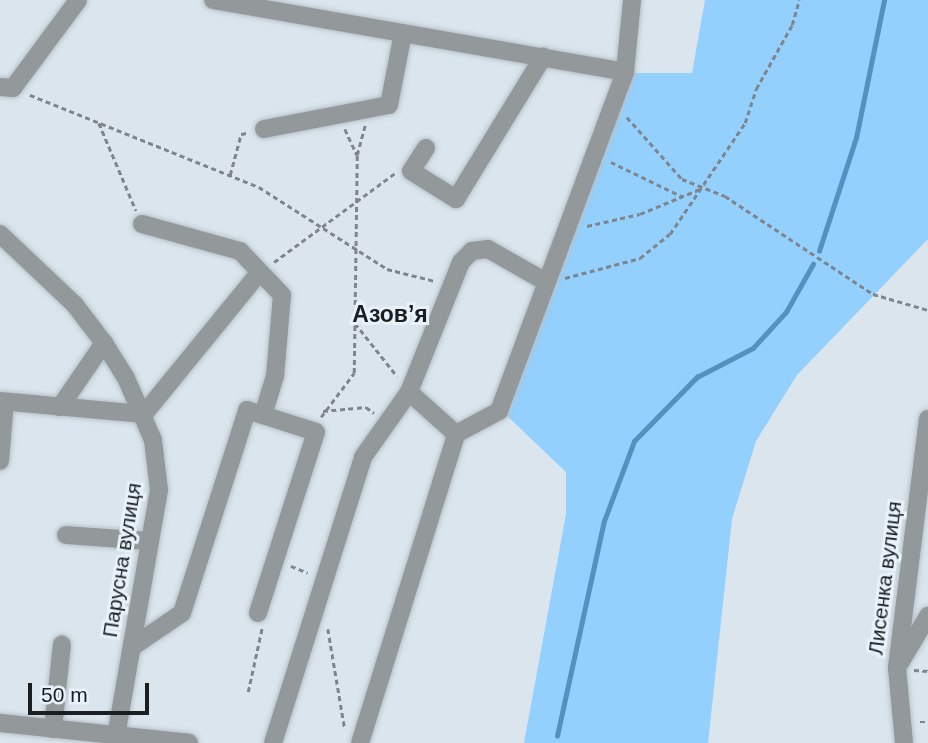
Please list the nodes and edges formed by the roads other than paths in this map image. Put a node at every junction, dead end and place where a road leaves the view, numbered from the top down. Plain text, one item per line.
1 (78, 0) edge
2 (213, 0) edge
3 (632, 0) edge
4 (403, 33) junction
5 (543, 57) junction
6 (625, 72) junction
7 (7, 88) edge
8 (264, 129) dead end
9 (426, 148) dead end
10 (142, 224) road end
11 (0, 234) edge
12 (260, 272) junction
13 (546, 282) junction
14 (104, 343) junction
15 (410, 392) junction
16 (3, 401) edge
17 (60, 407) junction
18 (144, 414) junction
19 (263, 415) junction
20 (928, 419) edge
21 (456, 434) junction
22 (0, 461) edge
23 (66, 534) dead end
24 (921, 539) edge
25 (150, 541) junction
26 (258, 613) dead end
27 (928, 616) edge
28 (62, 644) dead end
29 (132, 648) junction
30 (897, 667) junction
31 (0, 723) edge
32 (53, 729) junction
33 (116, 736) junction
34 (353, 739) edge
35 (144, 741) edge
36 (189, 743) edge
37 (273, 743) edge
38 (904, 743) edge

1 - 7 street
2 - 4 street
3 - 6 street
4 - 5 street
4 - 8 street
5 - 6 street
5 - 9 street
6 - 13 street
10 - 12 street
11 - 14 street, Парусна вулиця
12 - 18 street
12 - 19 street
13 - 15 street
13 - 21 street
14 - 17 street
14 - 18 street, Парусна вулиця
15 - 21 street
15 - 37 street
16 - 17 street
16 - 22 street
17 - 18 street
18 - 25 street, Парусна вулиця
19 - 26 street
19 - 29 street
20 - 24 street, Лисенка вулиця
21 - 34 street
23 - 25 street
24 - 30 street, Лисенка вулиця
25 - 29 street, Парусна вулиця
27 - 30 street
28 - 32 street
29 - 33 street, Парусна вулиця
30 - 38 street, Лисенка вулиця
31 - 32 street
32 - 33 street
33 - 35 street
35 - 36 street

